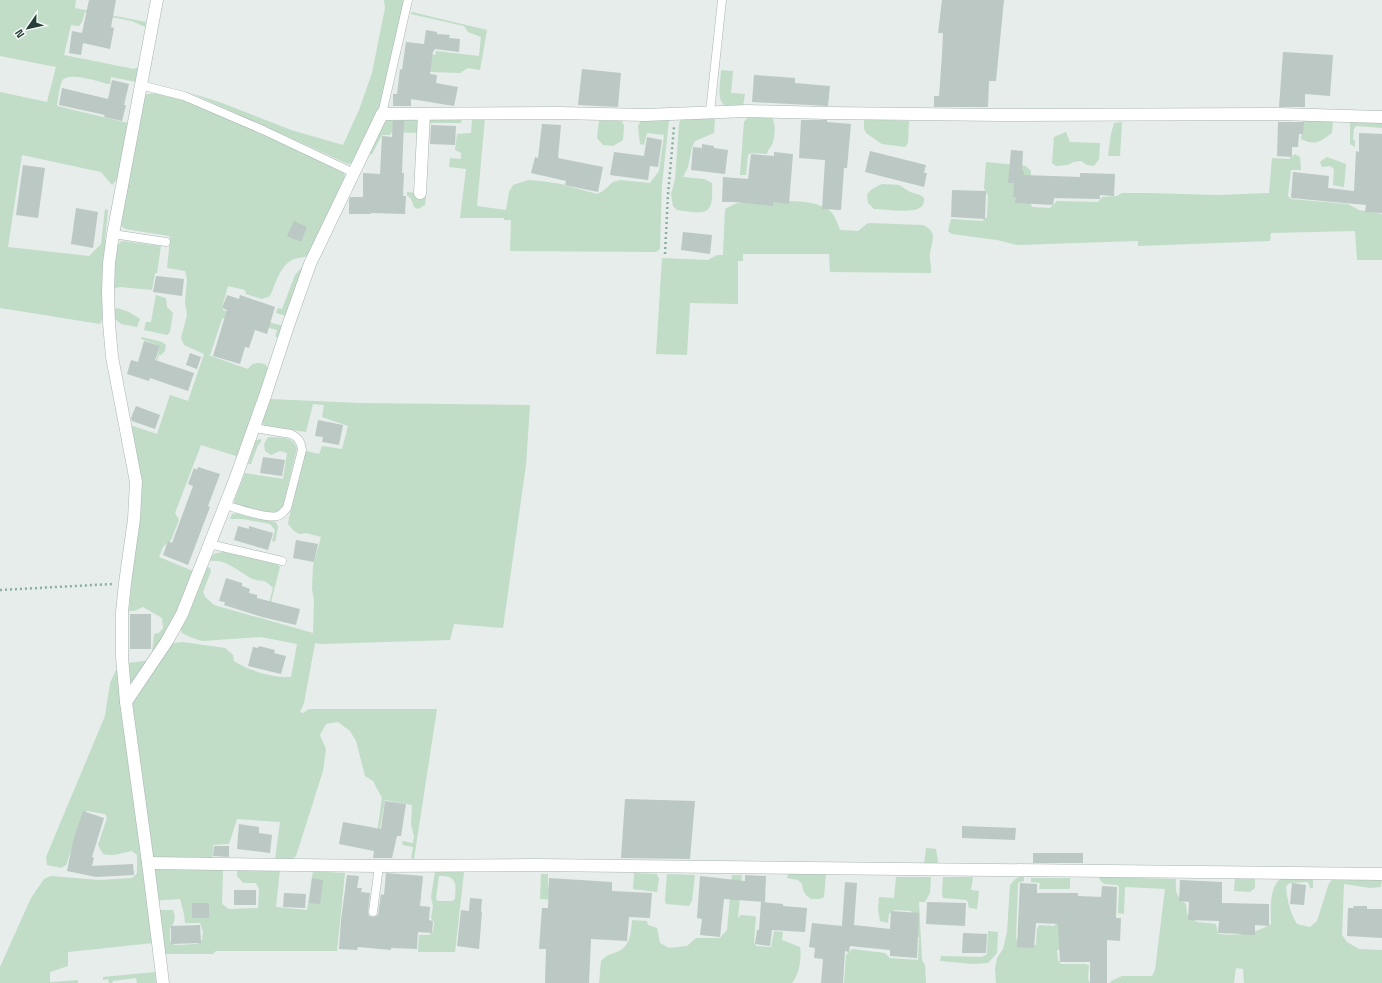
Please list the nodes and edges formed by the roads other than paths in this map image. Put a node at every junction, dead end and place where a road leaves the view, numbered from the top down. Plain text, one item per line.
1 (157, 0) edge
2 (408, 0) edge
3 (722, 0) edge
4 (140, 85) junction
5 (710, 112) junction
6 (382, 114) junction
7 (424, 114) junction
8 (1382, 117) edge
9 (354, 173) junction
10 (420, 193) dead end
11 (113, 234) junction
12 (166, 242) dead end
13 (254, 428) junction
14 (225, 505) junction
15 (209, 544) junction
16 (282, 561) dead end
17 (126, 702) junction
18 (148, 863) junction
19 (379, 866) junction
20 (1382, 874) edge
21 (373, 912) dead end
22 (162, 983) edge

1 - 4 street
2 - 6 lane
3 - 5 lane
4 - 9 lane
4 - 11 street
5 - 7 street
5 - 8 street
6 - 7 street
6 - 9 street
7 - 10 street
9 - 13 street
11 - 12 lane
11 - 17 street
13 - 14 street
13 - 14 lane
14 - 15 street
15 - 16 lane
15 - 17 street
17 - 18 street
18 - 19 street
18 - 22 street
19 - 20 street
19 - 21 lane

